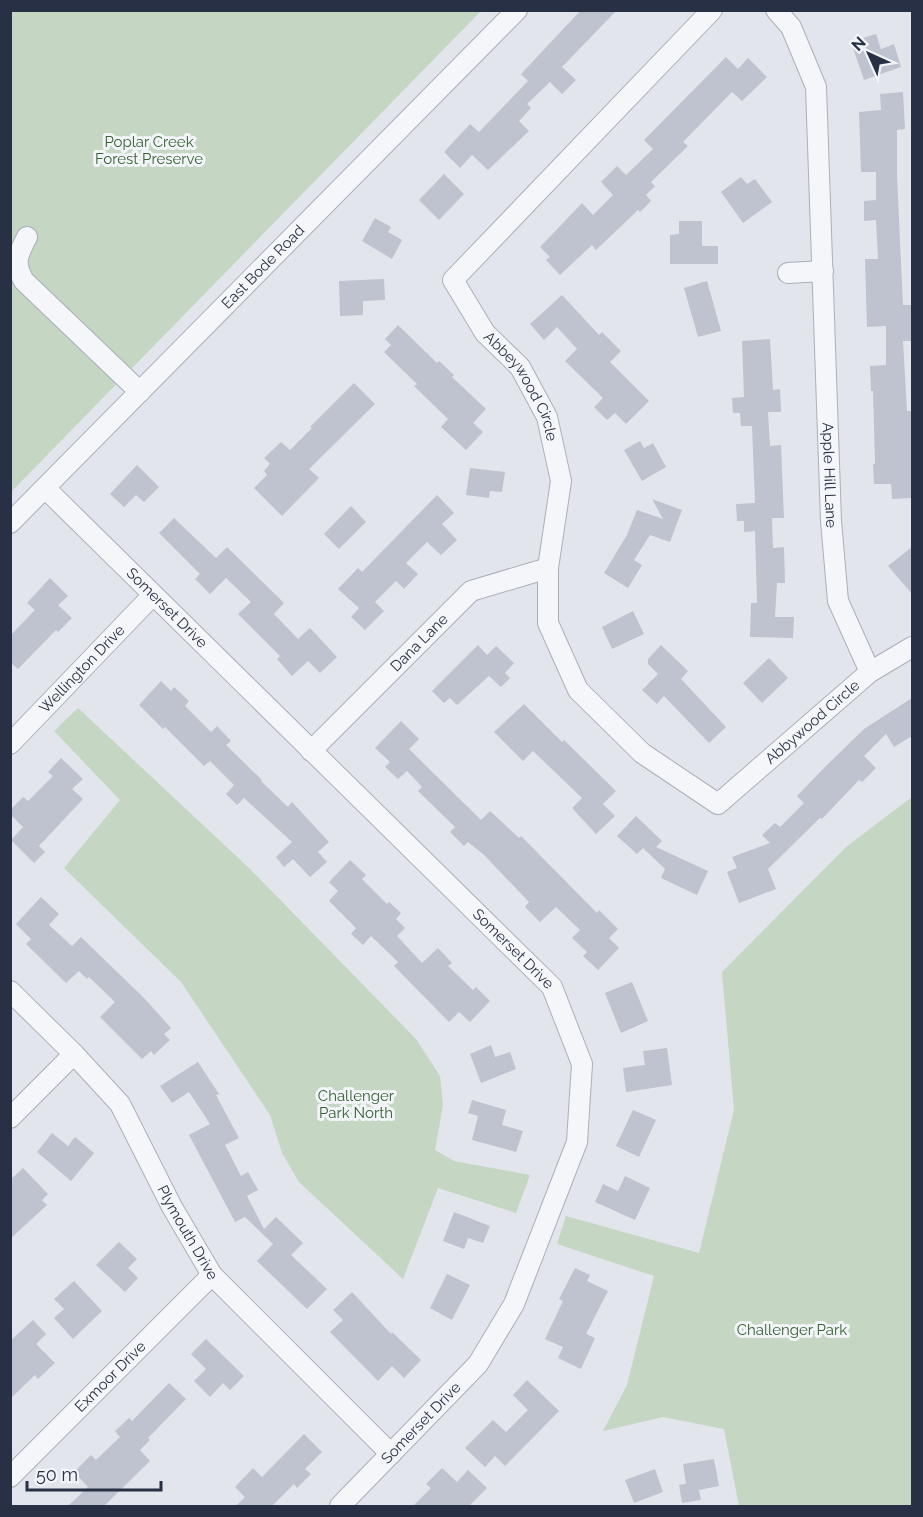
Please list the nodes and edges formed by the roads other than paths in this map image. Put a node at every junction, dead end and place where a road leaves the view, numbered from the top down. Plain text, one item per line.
1 (517, 10) edge
2 (712, 10) edge
3 (776, 10) edge
4 (27, 237) dead end
5 (823, 271) junction
6 (788, 273) dead end
7 (140, 392) junction
8 (45, 488) junction
9 (10, 523) edge
10 (548, 568) junction
11 (153, 595) junction
12 (912, 647) edge
13 (870, 672) junction
14 (10, 744) edge
15 (311, 751) junction
16 (718, 804) joint
17 (10, 991) edge
18 (74, 1054) junction
19 (10, 1118) edge
20 (212, 1275) junction
21 (391, 1454) junction
22 (10, 1478) edge
23 (340, 1506) edge

1 - 7 street, East Bode Road
2 - 10 street, Abbeywood Circle
3 - 5 street, Apple Hill Lane
4 - 7 street
5 - 6 street
5 - 13 street, Apple Hill Lane
7 - 8 street, East Bode Road
8 - 9 street, East Bode Road
8 - 11 street, Somerset Drive
10 - 15 street, Dana Lane
10 - 16 street, Abbeywood Circle
11 - 14 street, Wellington Drive
11 - 15 street, Somerset Drive
12 - 13 street, Abbywood Circle
13 - 16 street, Abbywood Circle
15 - 21 street, Somerset Drive
17 - 18 street, Plymouth Drive
18 - 19 street
18 - 20 street, Plymouth Drive
20 - 21 street, Plymouth Drive
20 - 22 street, Exmoor Drive
21 - 23 street, Somerset Drive

